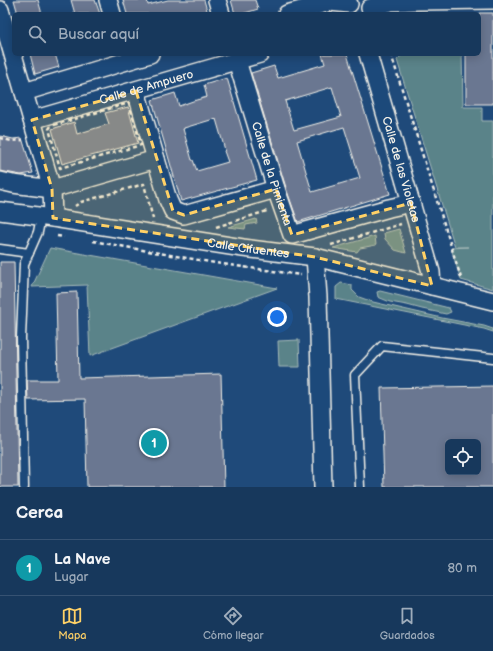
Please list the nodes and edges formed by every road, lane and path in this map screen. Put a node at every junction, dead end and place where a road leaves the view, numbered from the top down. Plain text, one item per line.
1 (108, 0) edge
2 (217, 0) edge
3 (493, 0) edge
4 (357, 5) edge
5 (0, 10) edge
6 (111, 12) edge
7 (220, 12) edge
8 (294, 12) edge
9 (4, 36) edge
10 (138, 56) edge
11 (253, 56) edge
12 (369, 56) edge
13 (392, 56) edge
14 (125, 58) edge
15 (237, 61) junction
16 (136, 91) junction
17 (24, 92) junction
18 (131, 110) dead end
19 (32, 120) junction
20 (51, 136) dead end
21 (0, 138) edge
22 (23, 140) dead end
23 (156, 159) junction
24 (0, 181) edge
25 (52, 189) junction
26 (276, 189) junction
27 (411, 203) junction
28 (73, 207) dead end
29 (0, 211) edge
30 (47, 217) junction
31 (270, 218) dead end
32 (153, 220) dead end
33 (402, 224) dead end
34 (212, 229) dead end
35 (57, 236) dead end
36 (71, 238) dead end
37 (92, 241) dead end
38 (0, 249) edge
39 (320, 252) junction
40 (29, 253) junction
41 (303, 276) dead end
42 (461, 280) dead end
43 (432, 286) junction
44 (493, 301) edge
45 (493, 358) edge
46 (24, 487) edge
47 (323, 487) edge
48 (360, 487) edge

1 - 6 street
2 - 7 street
3 - 4 street
4 - 8 street
5 - 9 street
9 - 17 street
10 - 14 street
11 - 15 street, Calle de Ampuero
12 - 27 street, Calle de las Violetas
13 - 42 path
14 - 17 street
15 - 16 street, Calle de Ampuero
15 - 26 street, Calle de la Pimienta
16 - 19 street, Calle de Ampuero
16 - 23 street
17 - 19 street
18 - 20 path
19 - 25 street
21 - 22 path
23 - 25 street
23 - 26 street
24 - 25 street
25 - 30 street
26 - 27 street, Calle de la Pimienta
27 - 43 street, Calle de las Violetas
28 - 32 path
29 - 30 street, Calle Cifuentes
30 - 39 street, Calle Cifuentes
30 - 40 lane
31 - 34 path
33 - 39 path
35 - 36 path
37 - 41 path
38 - 40 lane
39 - 43 street, Calle Cifuentes
39 - 47 street
40 - 46 lane
43 - 44 street, Calle Cifuentes
45 - 48 lane

